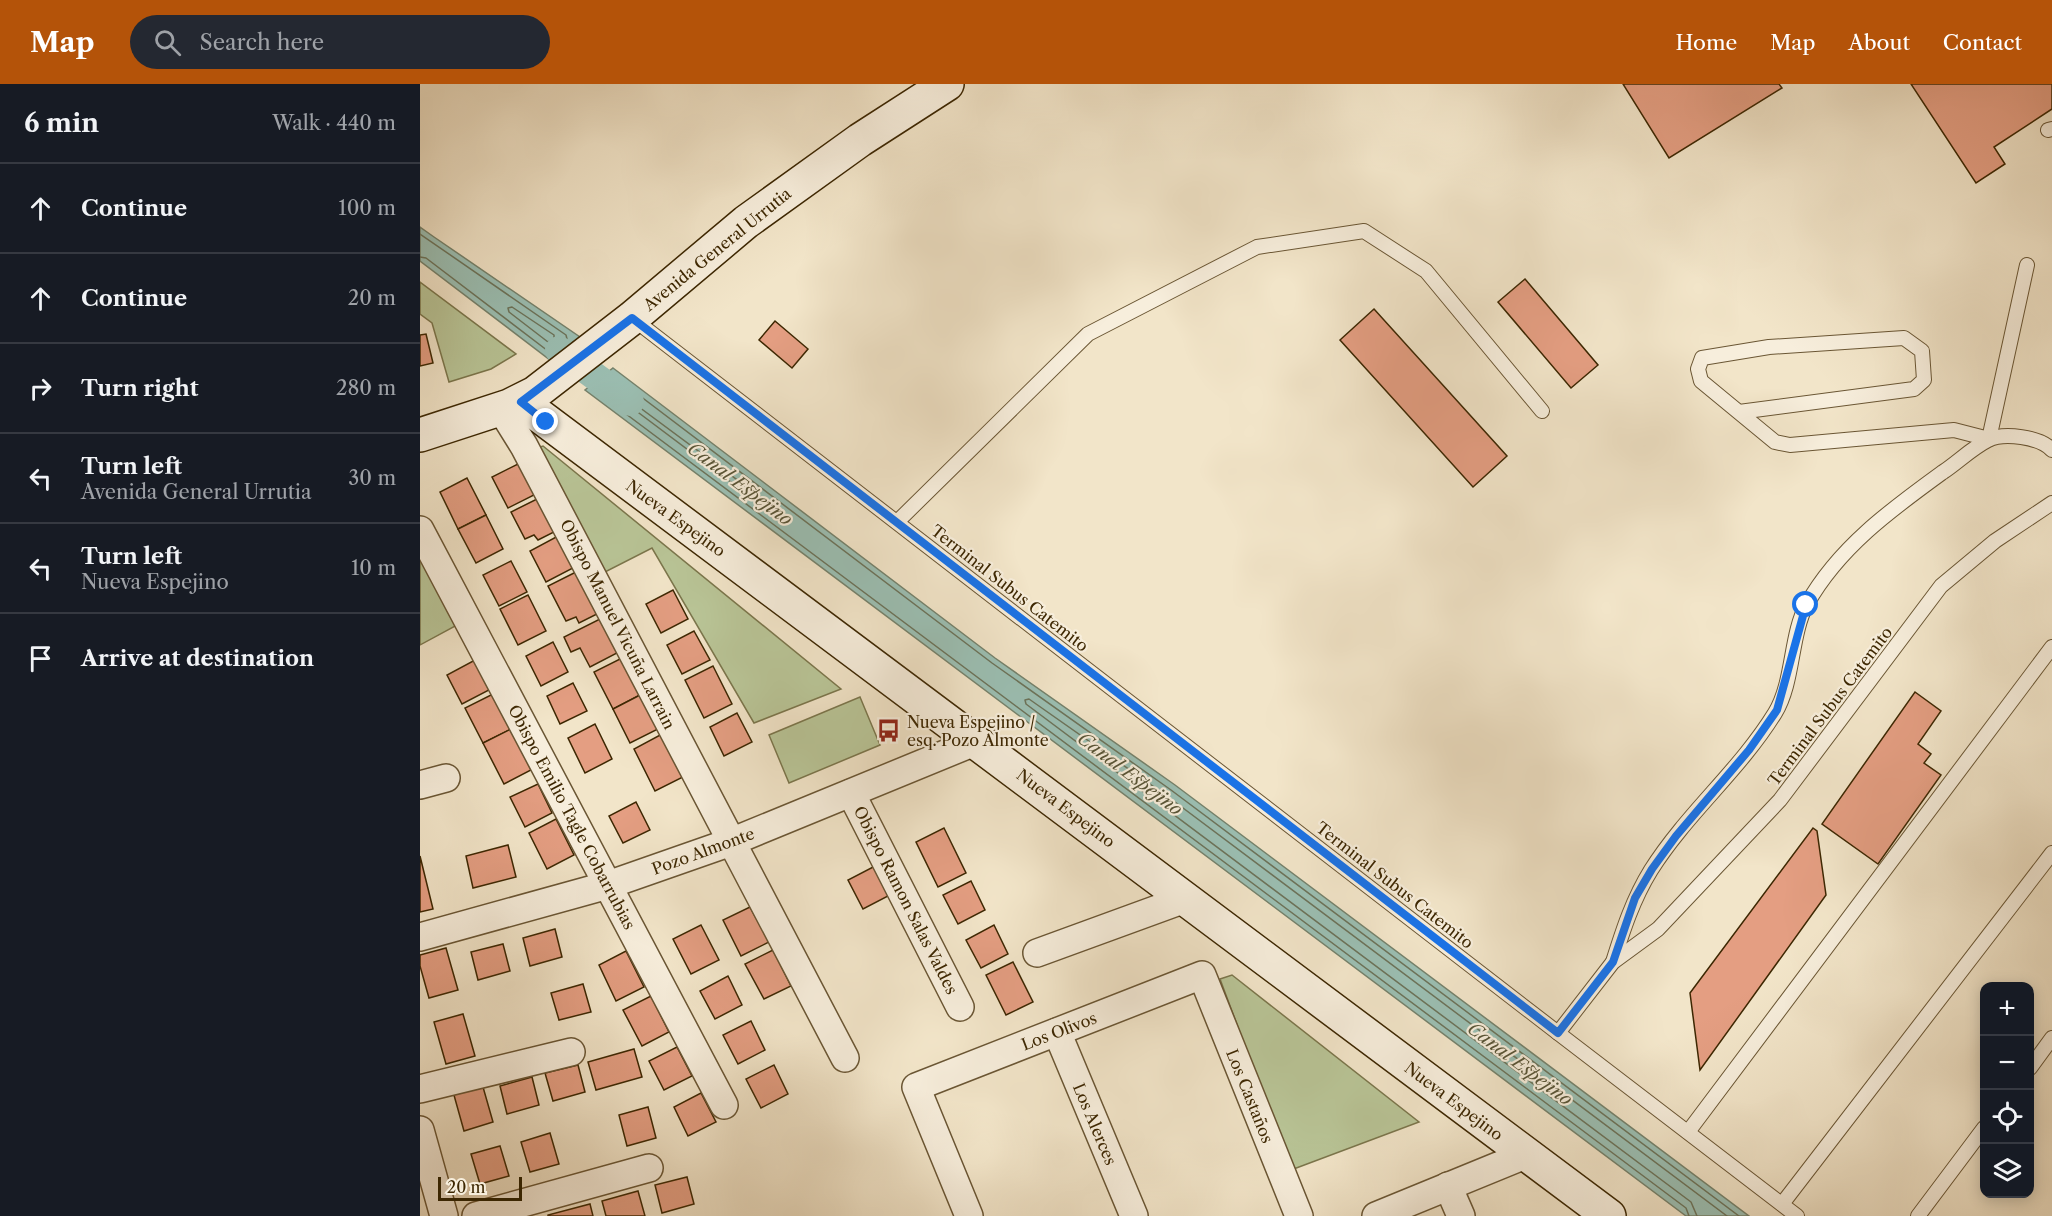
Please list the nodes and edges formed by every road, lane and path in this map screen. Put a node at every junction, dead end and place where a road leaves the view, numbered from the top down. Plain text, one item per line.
1 (947, 84) edge
2 (2027, 265) dead end
3 (622, 327) junction
4 (511, 405) junction
5 (1542, 411) dead end
6 (1739, 412) junction
7 (420, 435) edge
8 (1989, 439) junction
9 (2052, 450) edge
10 (2052, 503) edge
11 (897, 522) junction
12 (420, 530) edge
13 (2052, 647) edge
14 (977, 741) junction
15 (446, 778) dead end
16 (420, 785) edge
17 (851, 793) junction
18 (731, 842) junction
19 (2052, 853) edge
20 (608, 885) junction
21 (1185, 899) junction
22 (420, 937) edge
23 (1038, 953) dead end
24 (1613, 962) junction
25 (1202, 975) joint
26 (960, 1007) dead end
27 (1057, 1032) junction
28 (1558, 1033) junction
29 (2052, 1038) edge
30 (571, 1052) dead end
31 (845, 1058) dead end
32 (2034, 1063) edge
33 (420, 1089) edge
34 (724, 1105) dead end
35 (420, 1130) edge
36 (1688, 1132) junction
37 (1980, 1133) edge
38 (1526, 1155) junction
39 (649, 1168) dead end
40 (1448, 1186) junction
41 (1782, 1204) junction
42 (444, 1216) edge
43 (476, 1216) edge
44 (969, 1216) edge
45 (1134, 1216) edge
46 (1299, 1216) edge
47 (1376, 1216) edge
48 (1461, 1216) edge
49 (1609, 1216) edge
50 (1797, 1216) edge
51 (1918, 1216) edge

1 - 3 street, Avenida General Urrutia
2 - 8 lane
3 - 4 street, Avenida General Urrutia
3 - 11 lane, Terminal Subus Catemito
4 - 7 street, Avenida General Urrutia
4 - 14 street, Nueva Espejino
4 - 18 street, Obispo Manuel Vicuña Larrain
5 - 11 lane
6 - 6 lane
6 - 8 lane
8 - 9 lane
8 - 24 lane
10 - 24 lane, Terminal Subus Catemito
11 - 28 lane, Terminal Subus Catemito
12 - 20 street, Obispo Emilio Tagle Cobarrubias
13 - 36 lane
14 - 17 street, Pozo Almonte
14 - 21 street, Nueva Espejino
15 - 16 street
17 - 18 street, Pozo Almonte
17 - 26 street, Obispo Ramon Salas Valdes
18 - 20 street, Pozo Almonte
18 - 31 street, Obispo Manuel Vicuña Larrain
19 - 41 lane
20 - 22 street, Pozo Almonte
20 - 34 street, Obispo Emilio Tagle Cobarrubias
21 - 23 street
21 - 38 street, Nueva Espejino
24 - 28 lane, Terminal Subus Catemito
25 - 27 street, Los Olivos
25 - 46 street, Los Castaños
27 - 44 street, Los Olivos
27 - 45 street, Los Alerces
28 - 36 lane
29 - 32 lane
30 - 33 street
35 - 42 street
36 - 41 lane
37 - 51 lane
38 - 40 street
38 - 49 street, Nueva Espejino
39 - 43 street
40 - 47 street
40 - 48 street
41 - 50 lane

